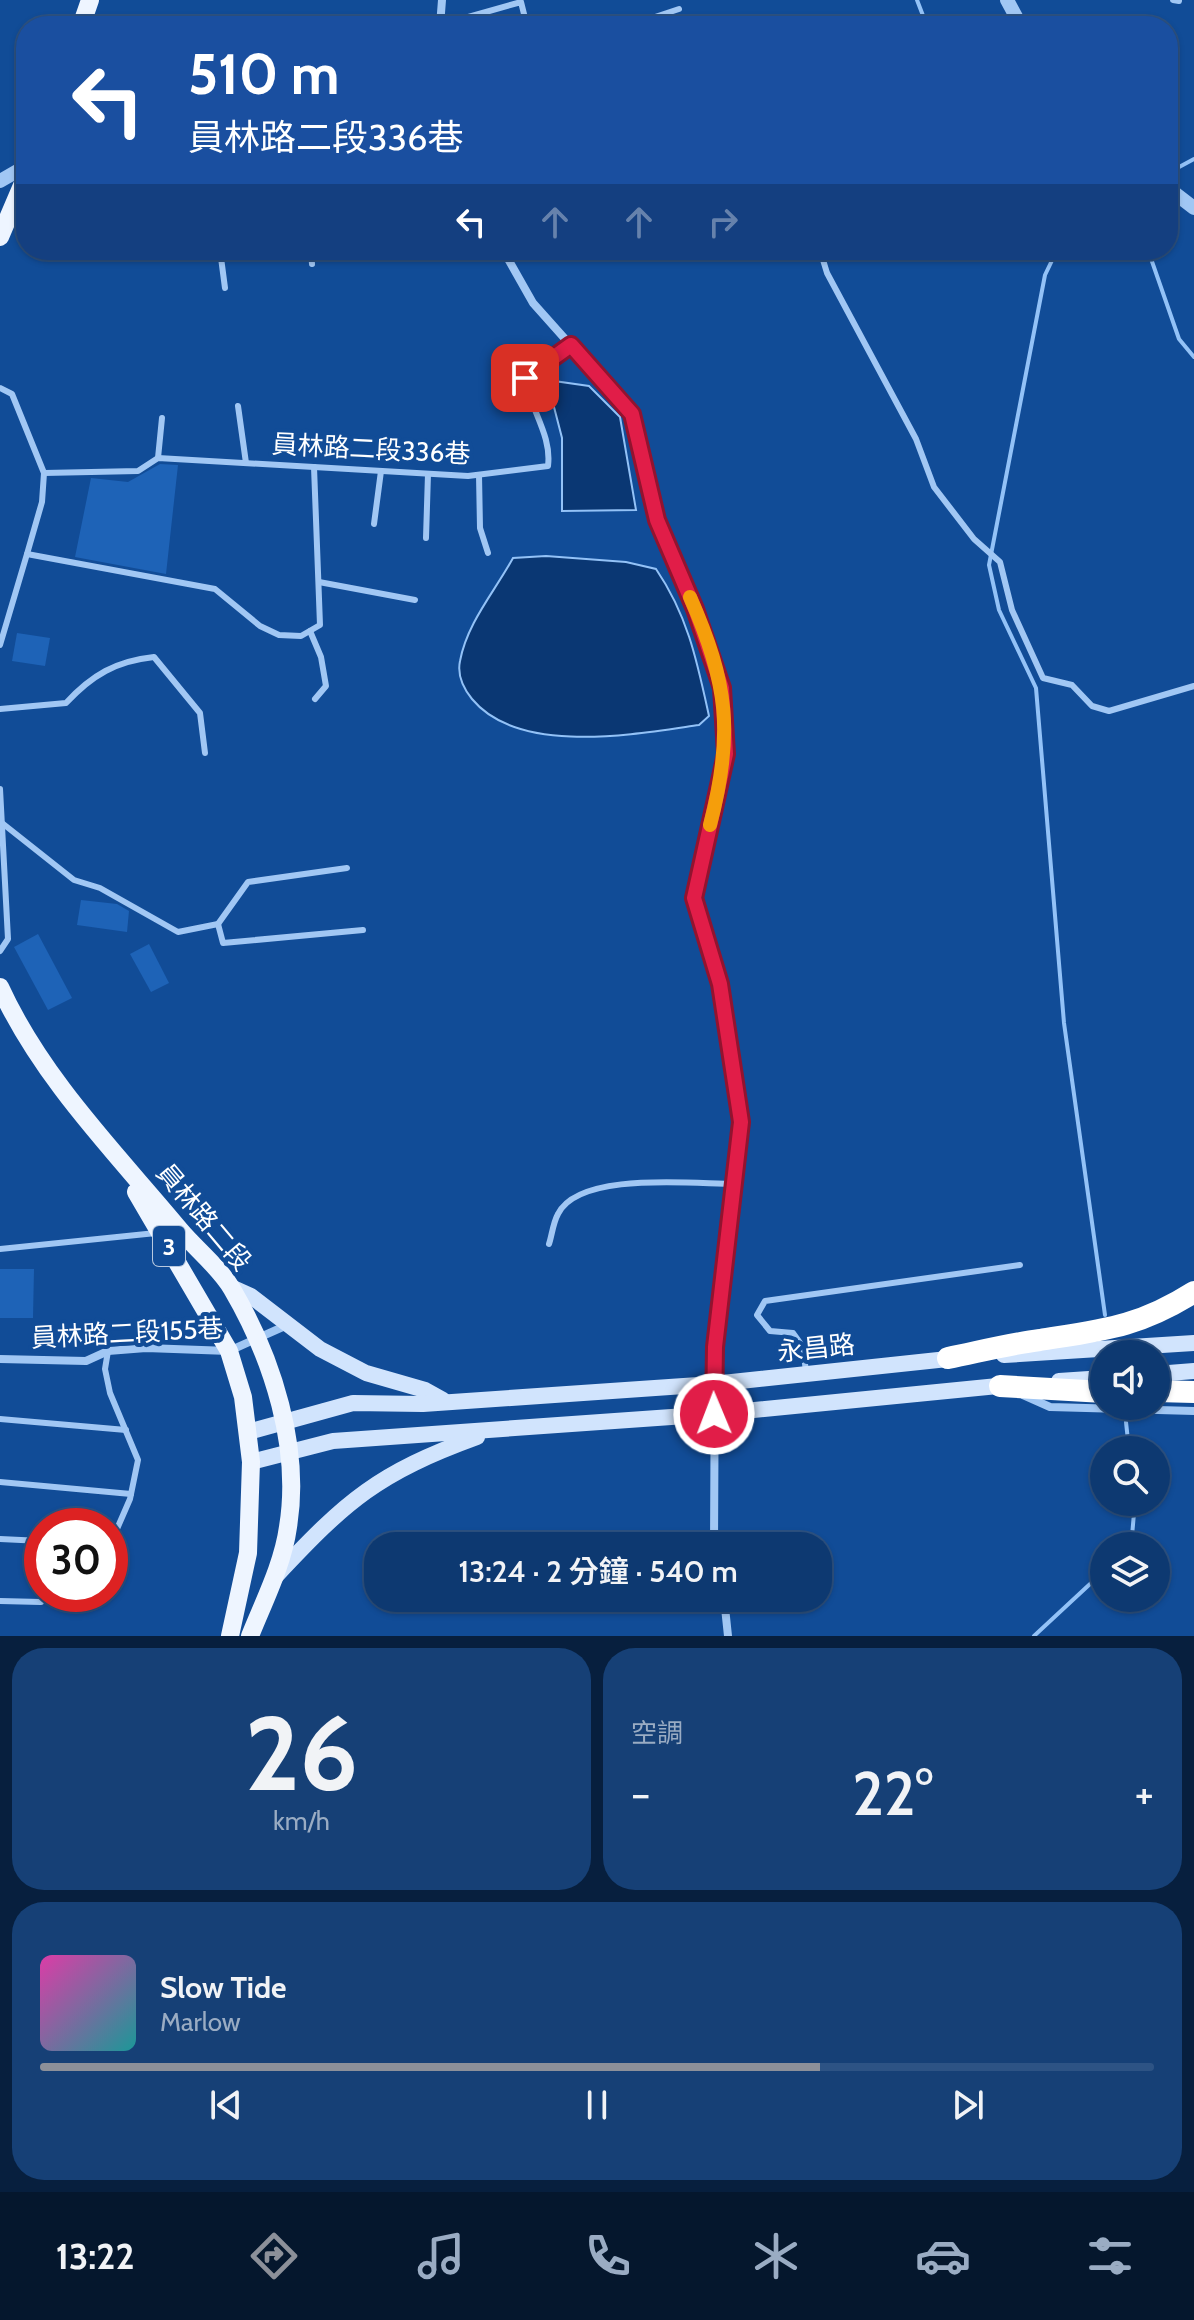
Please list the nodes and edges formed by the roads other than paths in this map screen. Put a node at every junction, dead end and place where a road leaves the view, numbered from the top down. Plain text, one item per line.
1 (1173, 0) edge
2 (1179, 1) edge
3 (679, 9) dead end
4 (474, 16) edge
5 (524, 16) edge
6 (658, 16) edge
7 (1178, 196) edge
8 (16, 199) edge
9 (1194, 208) edge
10 (0, 237) edge
11 (221, 260) edge
12 (312, 260) edge
13 (509, 260) edge
14 (823, 260) edge
15 (312, 264) dead end
16 (225, 288) dead end
17 (571, 345) junction
18 (0, 388) edge
19 (238, 406) dead end
20 (162, 418) dead end
21 (158, 458) junction
22 (246, 463) junction
23 (314, 467) junction
24 (381, 471) junction
25 (44, 473) junction
26 (428, 474) junction
27 (479, 475) junction
28 (374, 524) dead end
29 (426, 538) dead end
30 (488, 553) dead end
31 (27, 554) junction
32 (319, 582) junction
33 (415, 600) dead end
34 (310, 631) junction
35 (0, 645) edge
36 (1194, 686) edge
37 (315, 699) dead end
38 (0, 709) edge
39 (205, 753) dead end
40 (0, 789) edge
41 (2, 823) edge
42 (347, 868) dead end
43 (218, 924) junction
44 (363, 930) dead end
45 (0, 951) edge
46 (0, 987) edge
47 (106, 1142) junction
48 (734, 1184) junction
49 (161, 1232) junction
50 (549, 1244) dead end
51 (0, 1249) edge
52 (1020, 1265) dead end
53 (231, 1287) junction
54 (1194, 1292) edge
55 (285, 1326) junction
56 (255, 1339) junction
57 (1194, 1343) edge
58 (108, 1351) junction
59 (229, 1351) junction
60 (948, 1358) junction
61 (0, 1359) edge
62 (1194, 1371) edge
63 (806, 1372) junction
64 (1170, 1373) edge
65 (1090, 1379) edge
66 (713, 1384) junction
67 (1000, 1386) junction
68 (1090, 1391) edge
69 (1170, 1391) edge
70 (1194, 1392) edge
71 (443, 1400) junction
72 (1194, 1411) edge
73 (714, 1414) junction
74 (0, 1419) edge
75 (283, 1423) junction
76 (126, 1430) junction
77 (497, 1430) junction
78 (248, 1432) junction
79 (292, 1451) junction
80 (251, 1462) junction
81 (0, 1482) edge
82 (131, 1494) junction
83 (126, 1508) edge
84 (714, 1532) edge
85 (0, 1539) edge
86 (24, 1540) edge
87 (272, 1580) junction
88 (0, 1601) edge
89 (24, 1602) edge
90 (725, 1612) edge
91 (230, 1636) edge
92 (250, 1636) edge
93 (728, 1636) edge

1 - 2 lane
3 - 6 lane
4 - 5 lane
7 - 9 street
8 - 10 main road
11 - 16 lane
12 - 15 lane
13 - 17 street
14 - 36 lane
17 - 27 lane, 員林路二段336巷
17 - 48 street
18 - 25 lane
19 - 22 lane
20 - 21 lane
21 - 22 lane, 員林路二段336巷
21 - 25 lane, 員林路二段336巷
22 - 23 lane, 員林路二段336巷
23 - 24 lane, 員林路二段336巷
23 - 32 lane
24 - 26 lane, 員林路二段336巷
24 - 28 lane
25 - 31 lane
26 - 27 lane, 員林路二段336巷
26 - 29 lane
27 - 30 lane
31 - 34 lane
31 - 35 lane
32 - 33 lane
32 - 34 lane
34 - 37 lane
38 - 39 lane
40 - 41 lane
41 - 43 lane
41 - 45 lane
42 - 43 lane
43 - 44 lane
46 - 47 main road, 員林路二段 / 3
47 - 49 main road, 員林路二段 / 3
47 - 53 main road, 員林路二段 / 3
48 - 50 lane
48 - 66 street
49 - 51 lane
49 - 59 main road, 員林路二段 / 3
52 - 63 lane
53 - 55 main road
53 - 56 main road, 員林路二段 / 3
54 - 60 highway
55 - 56 street, 員林路二段155巷
55 - 71 main road
56 - 59 street, 員林路二段155巷
56 - 75 main road, 員林路二段 / 3
57 - 60 main road, 永昌路
58 - 59 street, 員林路二段155巷
58 - 61 street, 員林路二段155巷
58 - 76 lane
59 - 78 main road, 員林路二段 / 3
60 - 63 main road, 永昌路
62 - 64 main road
63 - 66 main road, 永昌路
65 - 67 main road
66 - 71 main road, 永昌路
66 - 73 street
67 - 68 highway
67 - 72 street
67 - 73 main road
69 - 70 highway
71 - 75 main road, 永昌路
73 - 77 main road
73 - 84 street
74 - 76 lane
75 - 78 main road, 永昌路
75 - 79 main road, 3
76 - 82 lane
77 - 79 main road
77 - 87 main road
78 - 80 main road, 員林路二段 / 3
79 - 80 main road
79 - 87 main road, 3
80 - 91 main road, 3
81 - 82 lane
82 - 83 lane
85 - 86 lane
87 - 92 main road, 3
88 - 89 lane
90 - 93 street

